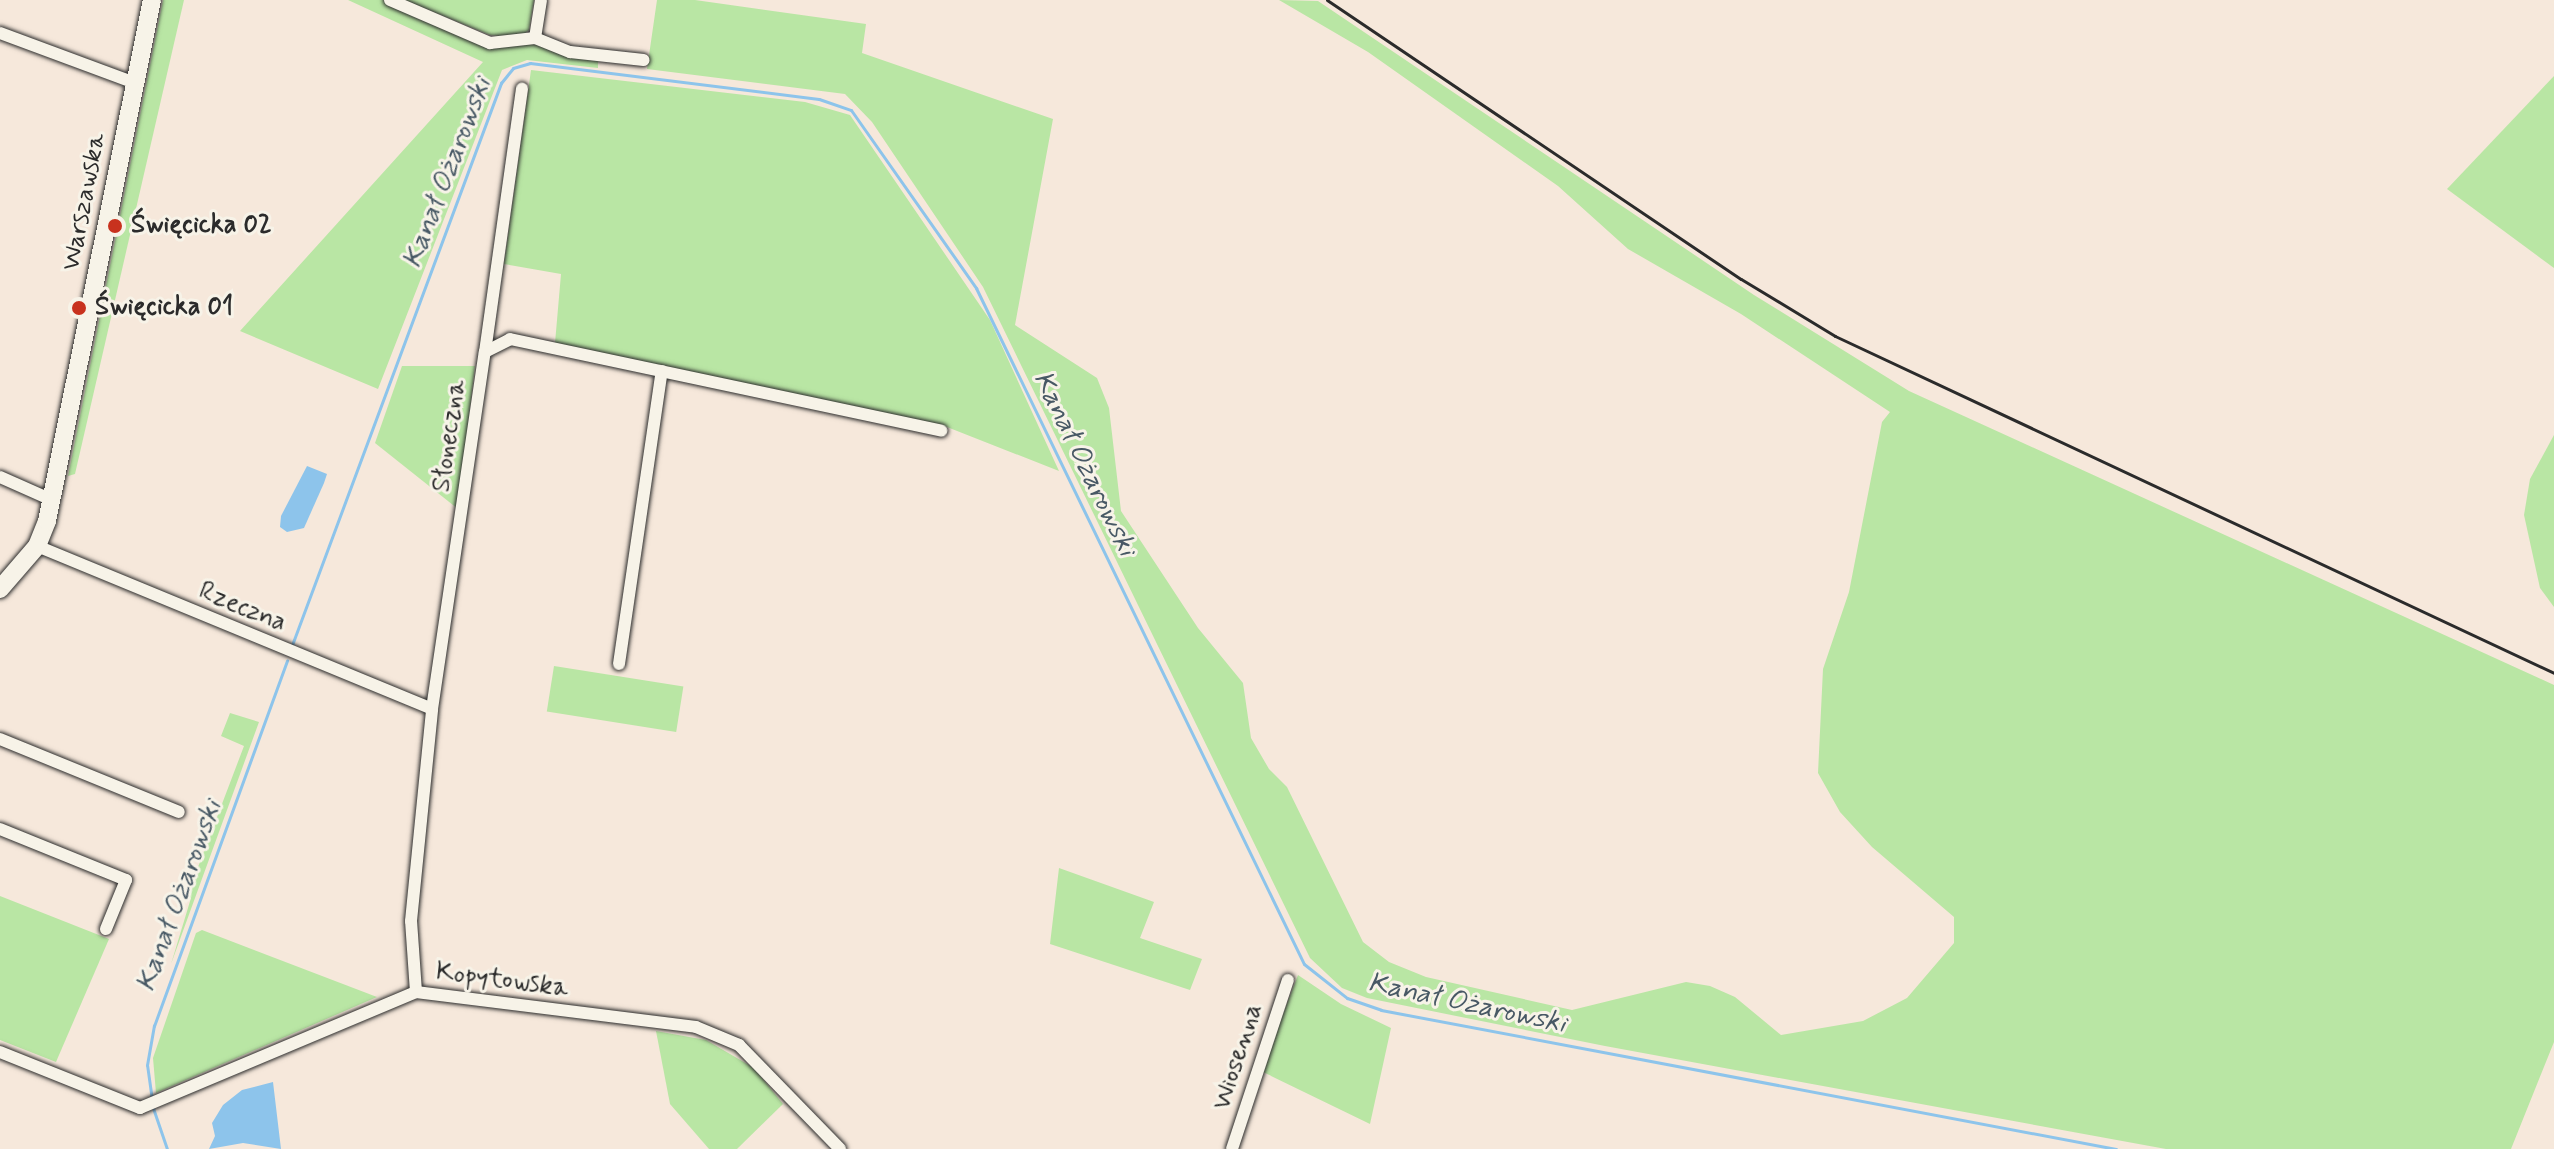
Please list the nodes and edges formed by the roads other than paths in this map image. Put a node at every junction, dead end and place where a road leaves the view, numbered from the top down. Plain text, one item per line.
1 (152, 0) edge
2 (390, 0) edge
3 (541, 0) edge
4 (0, 33) edge
5 (535, 38) junction
6 (644, 60) dead end
7 (135, 83) junction
8 (522, 89) dead end
9 (485, 352) junction
10 (662, 371) junction
11 (941, 431) dead end
12 (0, 477) edge
13 (52, 500) junction
14 (37, 546) junction
15 (0, 589) edge
16 (619, 664) dead end
17 (432, 709) junction
18 (0, 739) edge
19 (179, 812) dead end
20 (0, 829) edge
21 (106, 929) dead end
22 (1288, 980) dead end
23 (416, 992) junction
24 (0, 1052) edge
25 (840, 1149) edge
26 (1232, 1149) edge

1 - 7 main road, Warszawska
2 - 5 street
3 - 5 street
4 - 7 street
5 - 6 street
7 - 13 main road, Warszawska
8 - 9 street
9 - 10 street, Słoneczna
9 - 17 street, Słoneczna
10 - 11 street, Słoneczna
10 - 16 street
12 - 13 street
13 - 14 main road, Warszawska
14 - 15 main road, Warszawska
14 - 17 street, Rzeczna
17 - 23 street, Słoneczna
18 - 19 street
20 - 21 street
22 - 26 street, Wiosenna
23 - 24 street, Kopytowska
23 - 25 street, Kopytowska

